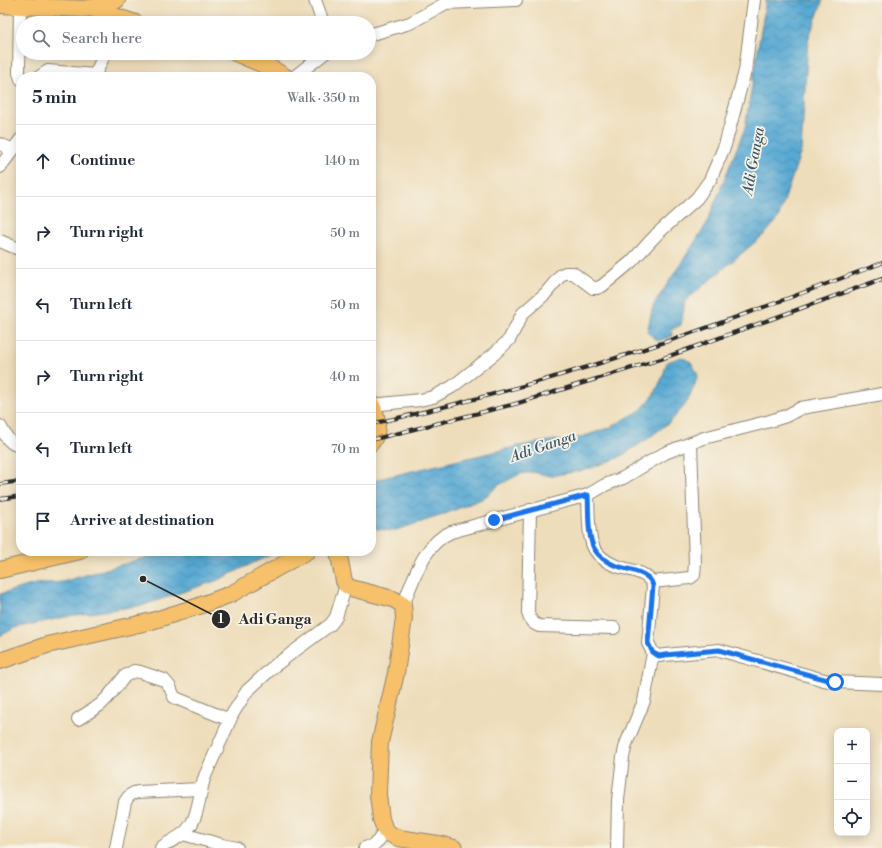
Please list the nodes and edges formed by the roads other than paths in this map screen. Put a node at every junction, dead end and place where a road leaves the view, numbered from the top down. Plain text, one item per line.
1 (117, 0) edge
2 (315, 0) edge
3 (516, 0) edge
4 (754, 0) edge
5 (447, 1) edge
6 (0, 5) edge
7 (20, 6) junction
8 (93, 9) junction
9 (20, 16) edge
10 (112, 16) edge
11 (321, 16) edge
12 (376, 33) edge
13 (19, 60) edge
14 (102, 60) edge
15 (252, 60) edge
16 (317, 60) edge
17 (19, 72) edge
18 (46, 72) edge
19 (57, 72) edge
20 (96, 72) edge
21 (278, 72) edge
22 (301, 72) edge
23 (0, 144) edge
24 (16, 146) edge
25 (13, 150) junction
26 (0, 167) edge
27 (0, 241) edge
28 (16, 248) edge
29 (882, 394) edge
30 (376, 404) edge
31 (376, 417) edge
32 (0, 426) edge
33 (376, 430) edge
34 (691, 443) junction
35 (16, 446) edge
36 (588, 495) junction
37 (530, 510) junction
38 (59, 556) edge
39 (294, 556) edge
40 (339, 556) edge
41 (0, 570) edge
42 (652, 582) junction
43 (346, 585) junction
44 (404, 605) junction
45 (614, 628) dead end
46 (653, 653) junction
47 (0, 661) edge
48 (882, 684) edge
49 (78, 718) dead end
50 (230, 720) junction
51 (200, 789) junction
52 (385, 830) junction
53 (183, 834) junction
54 (116, 848) edge
55 (161, 848) edge
56 (237, 848) edge
57 (365, 848) edge
58 (454, 848) edge
59 (617, 848) edge

1 - 8 main road
2 - 11 street
3 - 5 street
4 - 30 street
5 - 12 street
6 - 7 main road
7 - 8 main road
7 - 9 street
8 - 10 main road
13 - 17 street
14 - 20 street
15 - 21 main road
16 - 22 street
18 - 19 street
23 - 25 street
24 - 25 street
25 - 26 street
27 - 28 street
29 - 34 street
31 - 33 main road
32 - 35 street
34 - 36 street
34 - 42 street
36 - 37 street
36 - 42 street
37 - 44 street
37 - 45 street
38 - 41 main road
39 - 47 main road
40 - 43 main road
42 - 46 street
43 - 44 main road
43 - 50 street
44 - 52 main road
46 - 48 street
46 - 59 street
49 - 50 street
50 - 51 street
51 - 53 street
51 - 54 street
52 - 57 street
52 - 58 main road
53 - 55 street
53 - 56 street

